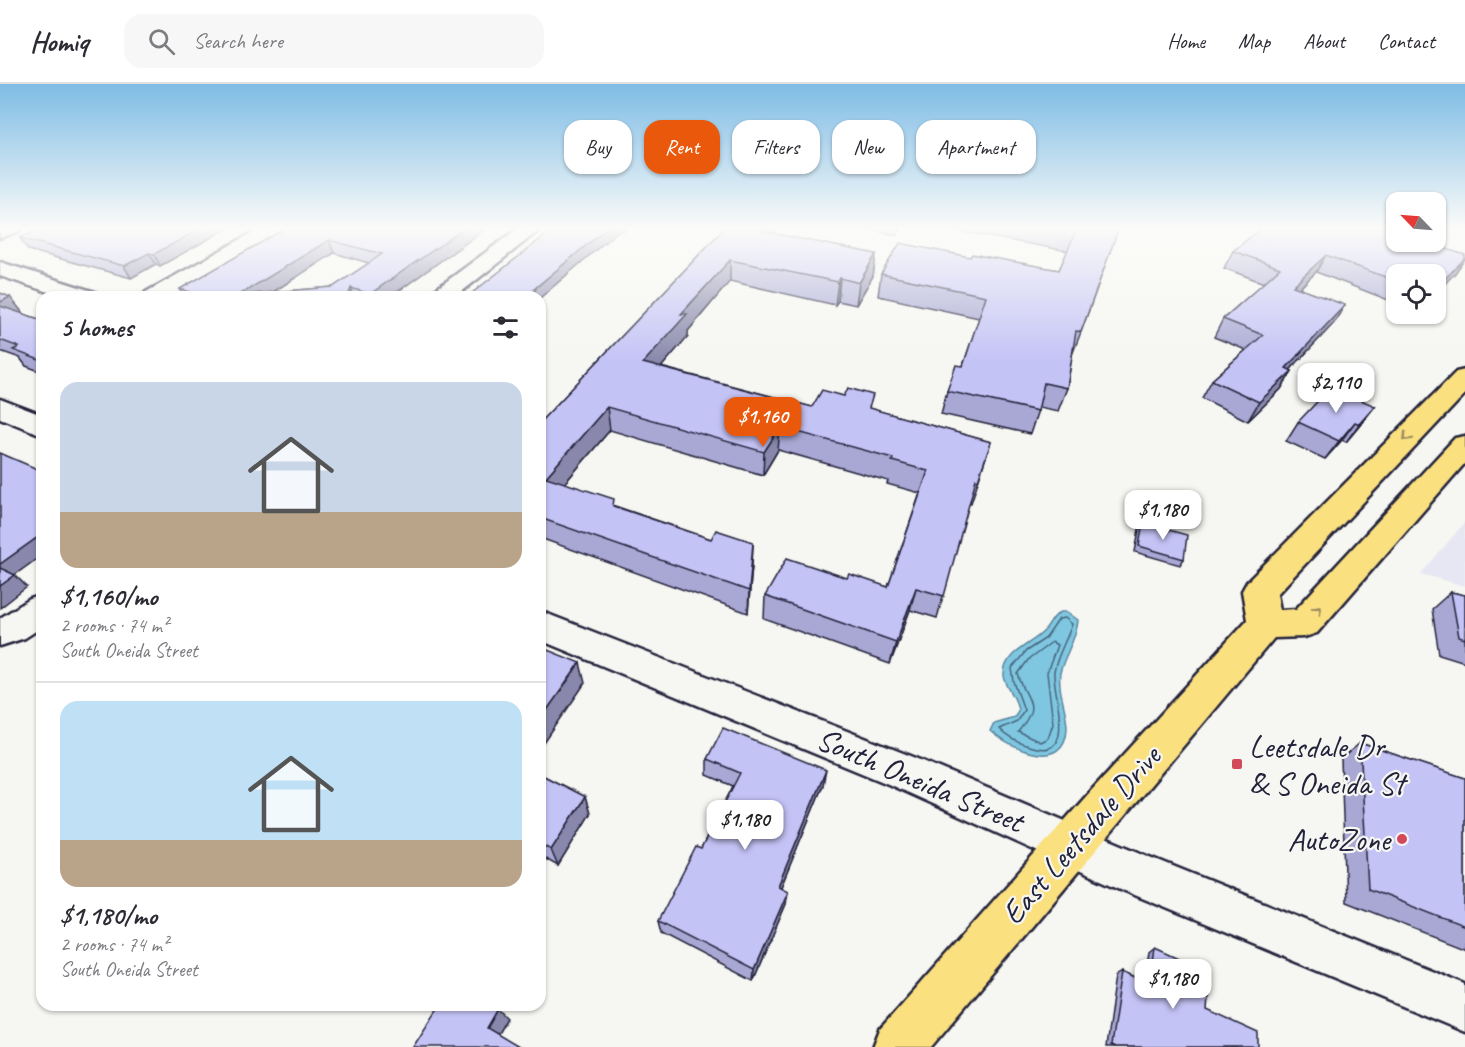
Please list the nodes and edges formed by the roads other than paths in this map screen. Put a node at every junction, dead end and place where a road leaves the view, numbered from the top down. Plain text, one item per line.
1 (9, 272) edge
2 (198, 272) edge
3 (473, 272) edge
4 (68, 291) edge
5 (164, 291) edge
6 (448, 291) edge
7 (1465, 378) edge
8 (1465, 445) edge
9 (36, 613) edge
10 (1265, 624) junction
11 (546, 627) edge
12 (0, 632) edge
13 (1072, 845) junction
14 (1465, 1008) edge
15 (898, 1047) edge

1 - 4 street
2 - 5 street
3 - 6 street
7 -> 10 main road
10 -> 8 main road
9 - 12 street
10 - 13 main road, East Leetsdale Drive
11 - 13 street, South Oneida Street
13 - 14 street, South Oneida Street
13 - 15 main road, East Leetsdale Drive

